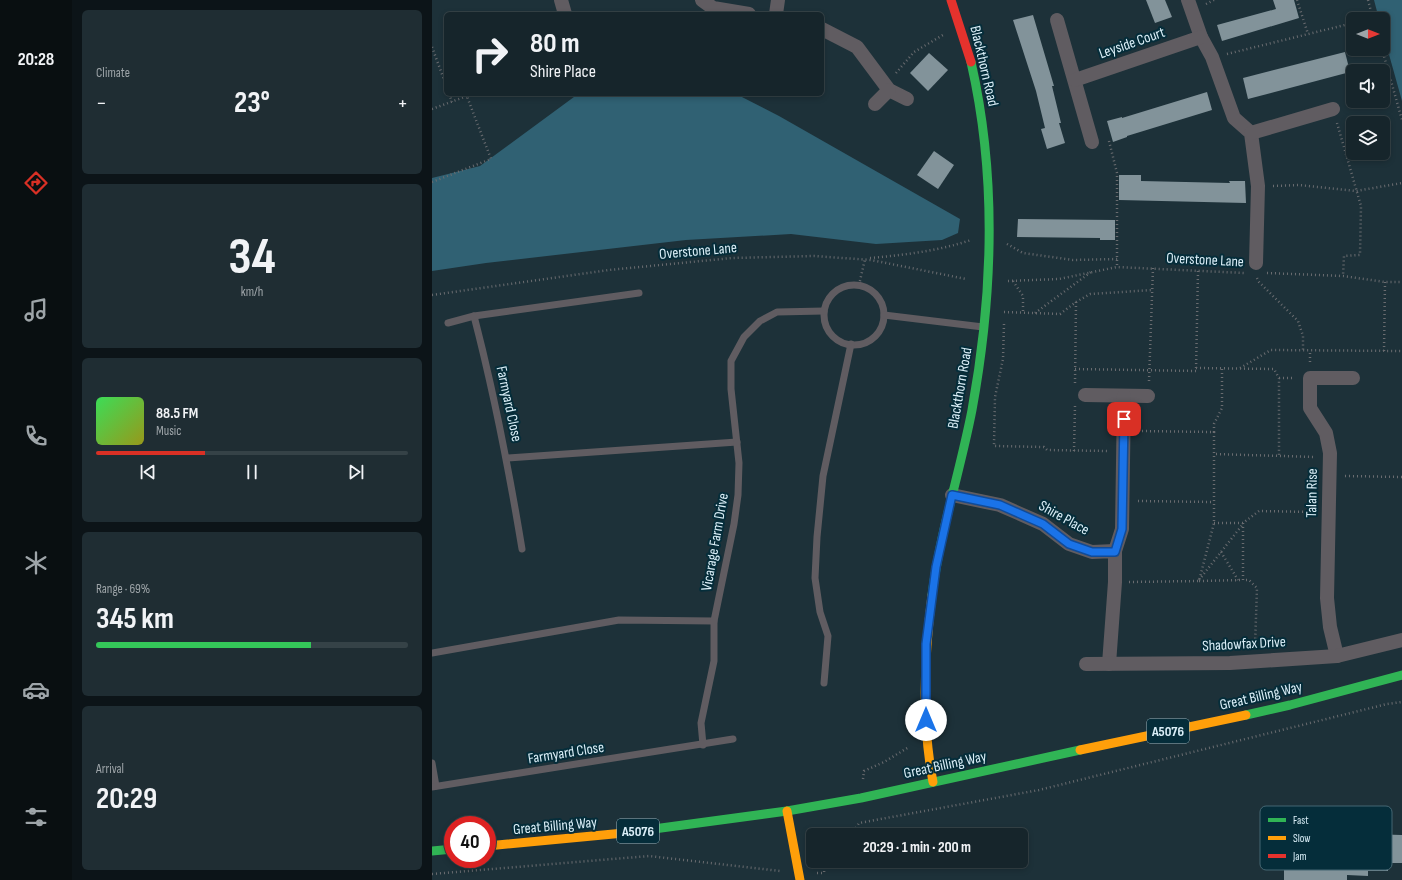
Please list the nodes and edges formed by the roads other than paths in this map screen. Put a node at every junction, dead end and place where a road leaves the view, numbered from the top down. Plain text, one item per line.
1 (561, 0) edge
2 (702, 0) edge
3 (778, 0) edge
4 (952, 0) edge
5 (1188, 0) edge
6 (564, 12) edge
7 (737, 12) edge
8 (776, 12) edge
9 (1057, 20) dead end
10 (824, 30) edge
11 (1201, 37) junction
12 (1075, 80) junction
13 (887, 87) junction
14 (907, 99) dead end
15 (874, 104) dead end
16 (1333, 109) road end
17 (1251, 134) junction
18 (1092, 142) road end
19 (1257, 270) road end
20 (639, 293) dead end
21 (824, 311) junction
22 (884, 315) junction
23 (474, 316) junction
24 (448, 323) dead end
25 (985, 327) junction
26 (851, 344) junction
27 (1353, 378) dead end
28 (1078, 395) road end
29 (1124, 396) junction
30 (1148, 396) road end
31 (737, 442) junction
32 (507, 458) junction
33 (952, 495) junction
34 (522, 549) dead end
35 (1115, 552) junction
36 (714, 622) junction
37 (1402, 640) edge
38 (432, 653) edge
39 (1337, 656) junction
40 (1086, 664) dead end
41 (1109, 664) junction
42 (1402, 675) edge
43 (824, 683) dead end
44 (733, 739) dead end
45 (703, 745) junction
46 (432, 763) edge
47 (933, 782) junction
48 (434, 787) edge
49 (788, 811) junction
50 (496, 845) edge
51 (444, 850) edge
52 (432, 851) edge
53 (800, 876) edge

1 - 6 street
2 - 7 street
3 - 8 street
4 - 25 main road, Blackthorn Road
5 - 11 street
9 - 12 street
10 - 13 street
11 - 12 street, Leyside Court
11 - 17 street
12 - 18 street
13 - 14 street
13 - 15 street
16 - 17 street
17 - 19 street
20 - 23 lane
21 - 22 lane
21 - 26 lane
21 - 31 lane, Vicarage Farm Drive
22 - 25 lane
22 - 26 lane
23 - 24 lane
23 - 32 lane, Farmyard Close
25 - 33 main road, Blackthorn Road
26 - 43 lane
27 - 39 street, Talan Rise
28 - 29 street
29 - 30 street
29 - 35 street
31 - 32 lane, Farmyard Close
31 - 36 lane, Vicarage Farm Drive
32 - 34 lane
33 - 35 street, Shire Place
33 - 47 main road, Blackthorn Road
35 - 41 street
36 - 38 lane
36 - 45 lane, Vicarage Farm Drive
37 - 39 street, Shadowfax Drive
39 - 41 street, Shadowfax Drive
40 - 41 street, Shadowfax Drive
42 - 47 main road, Great Billing Way / A5076
44 - 45 lane, Farmyard Close
45 - 48 lane, Farmyard Close
46 - 48 lane
47 - 49 main road, Great Billing Way / A5076
49 - 50 main road, Great Billing Way / A5076
49 - 53 main road
51 - 52 main road

